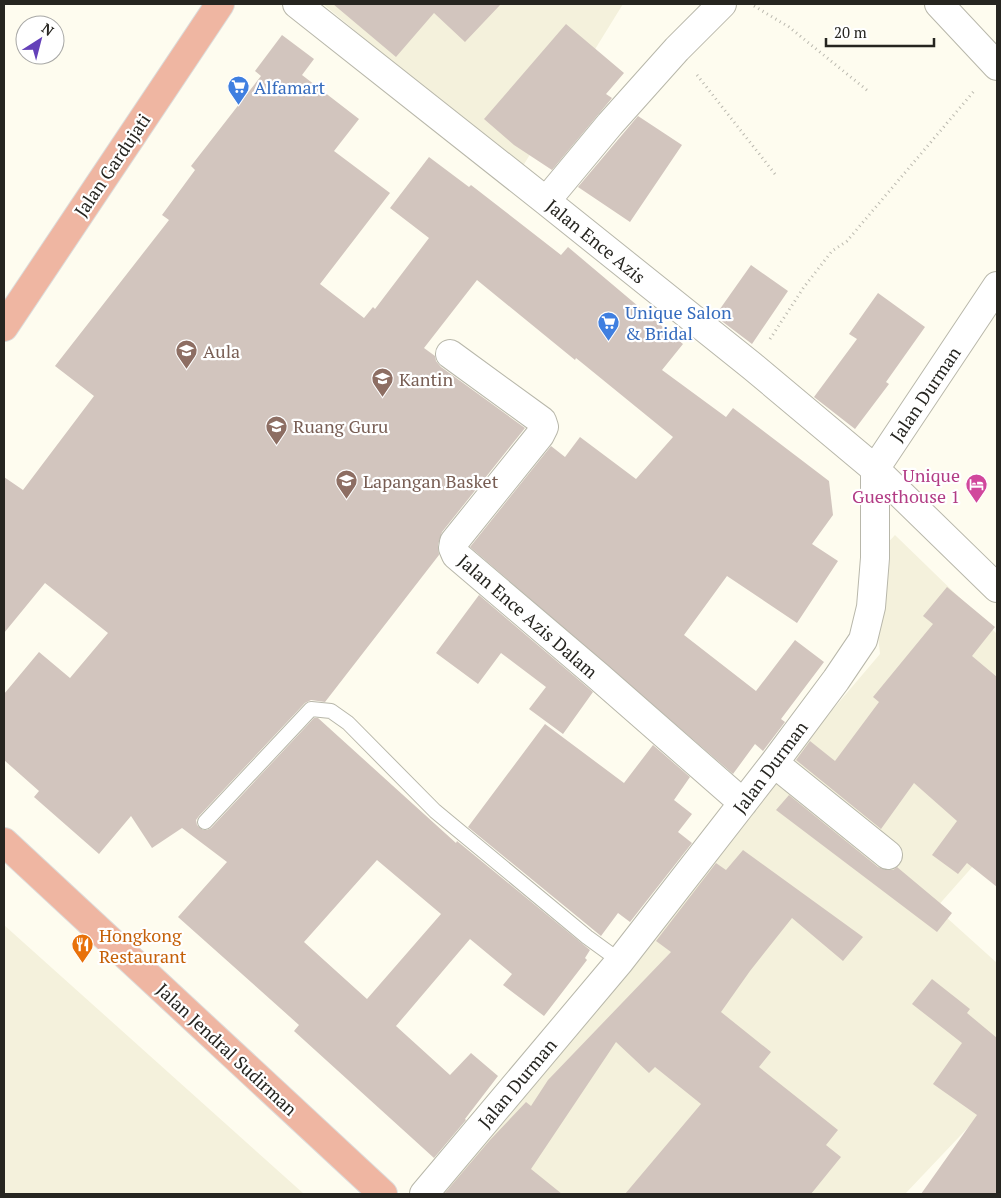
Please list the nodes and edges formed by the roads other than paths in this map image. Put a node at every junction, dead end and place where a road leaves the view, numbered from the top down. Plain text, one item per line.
1 (220, 4) edge
2 (297, 4) edge
3 (722, 4) edge
4 (939, 4) edge
5 (997, 66) edge
6 (546, 201) junction
7 (997, 286) edge
8 (4, 327) edge
9 (450, 354) dead end
10 (874, 469) junction
11 (997, 588) edge
12 (774, 763) junction
13 (743, 803) junction
14 (205, 822) dead end
15 (4, 842) edge
16 (888, 855) dead end
17 (620, 961) junction
18 (383, 1194) edge
19 (424, 1194) edge

1 - 8 main road, Jalan Gardujati
2 - 6 street, Jalan Ence Azis
3 - 6 street
4 - 5 street
6 - 10 street, Jalan Ence Azis
7 - 10 street, Jalan Durman
9 - 13 street, Jalan Ence Azis Dalam
10 - 11 street, Jalan Ence Azis
10 - 12 street, Jalan Durman
12 - 13 street, Jalan Durman
12 - 16 street
13 - 17 street, Jalan Durman
14 - 17 lane
15 - 18 main road, Jalan Jendral Sudirman
17 - 19 street, Jalan Durman

